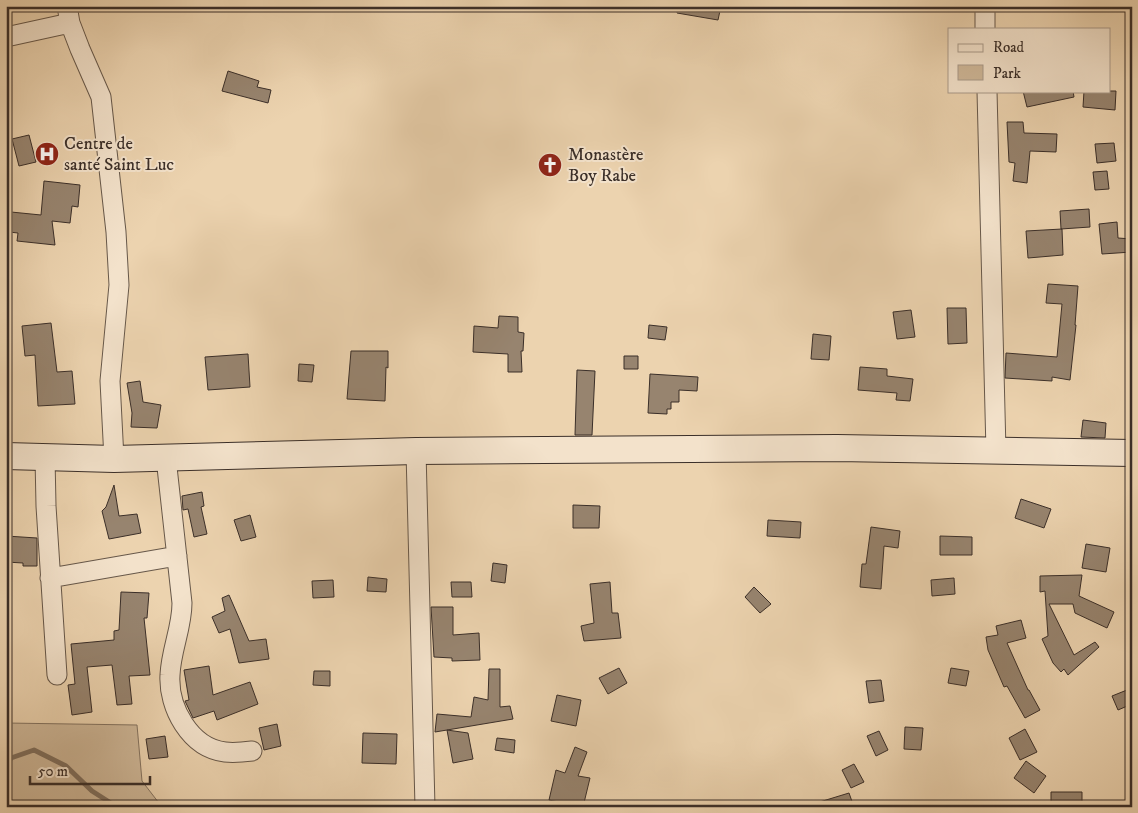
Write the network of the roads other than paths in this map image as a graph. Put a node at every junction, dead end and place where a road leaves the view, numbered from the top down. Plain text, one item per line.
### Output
1 (985, 6) edge
2 (68, 15) edge
3 (985, 28) edge
4 (6, 37) edge
5 (987, 92) edge
6 (416, 451) junction
7 (996, 452) junction
8 (1132, 453) edge
9 (6, 456) edge
10 (45, 457) junction
11 (166, 458) junction
12 (114, 459) junction
13 (177, 556) junction
14 (50, 578) junction
15 (58, 675) dead end
16 (252, 751) dead end
17 (425, 807) edge

1 - 3 street
2 - 4 street
2 - 12 street
5 - 7 street
6 - 7 main road
6 - 11 main road
6 - 17 street
7 - 8 main road
9 - 10 main road
10 - 12 main road
10 - 14 street
11 - 12 main road
11 - 13 street
13 - 14 street
13 - 16 street
14 - 15 street

